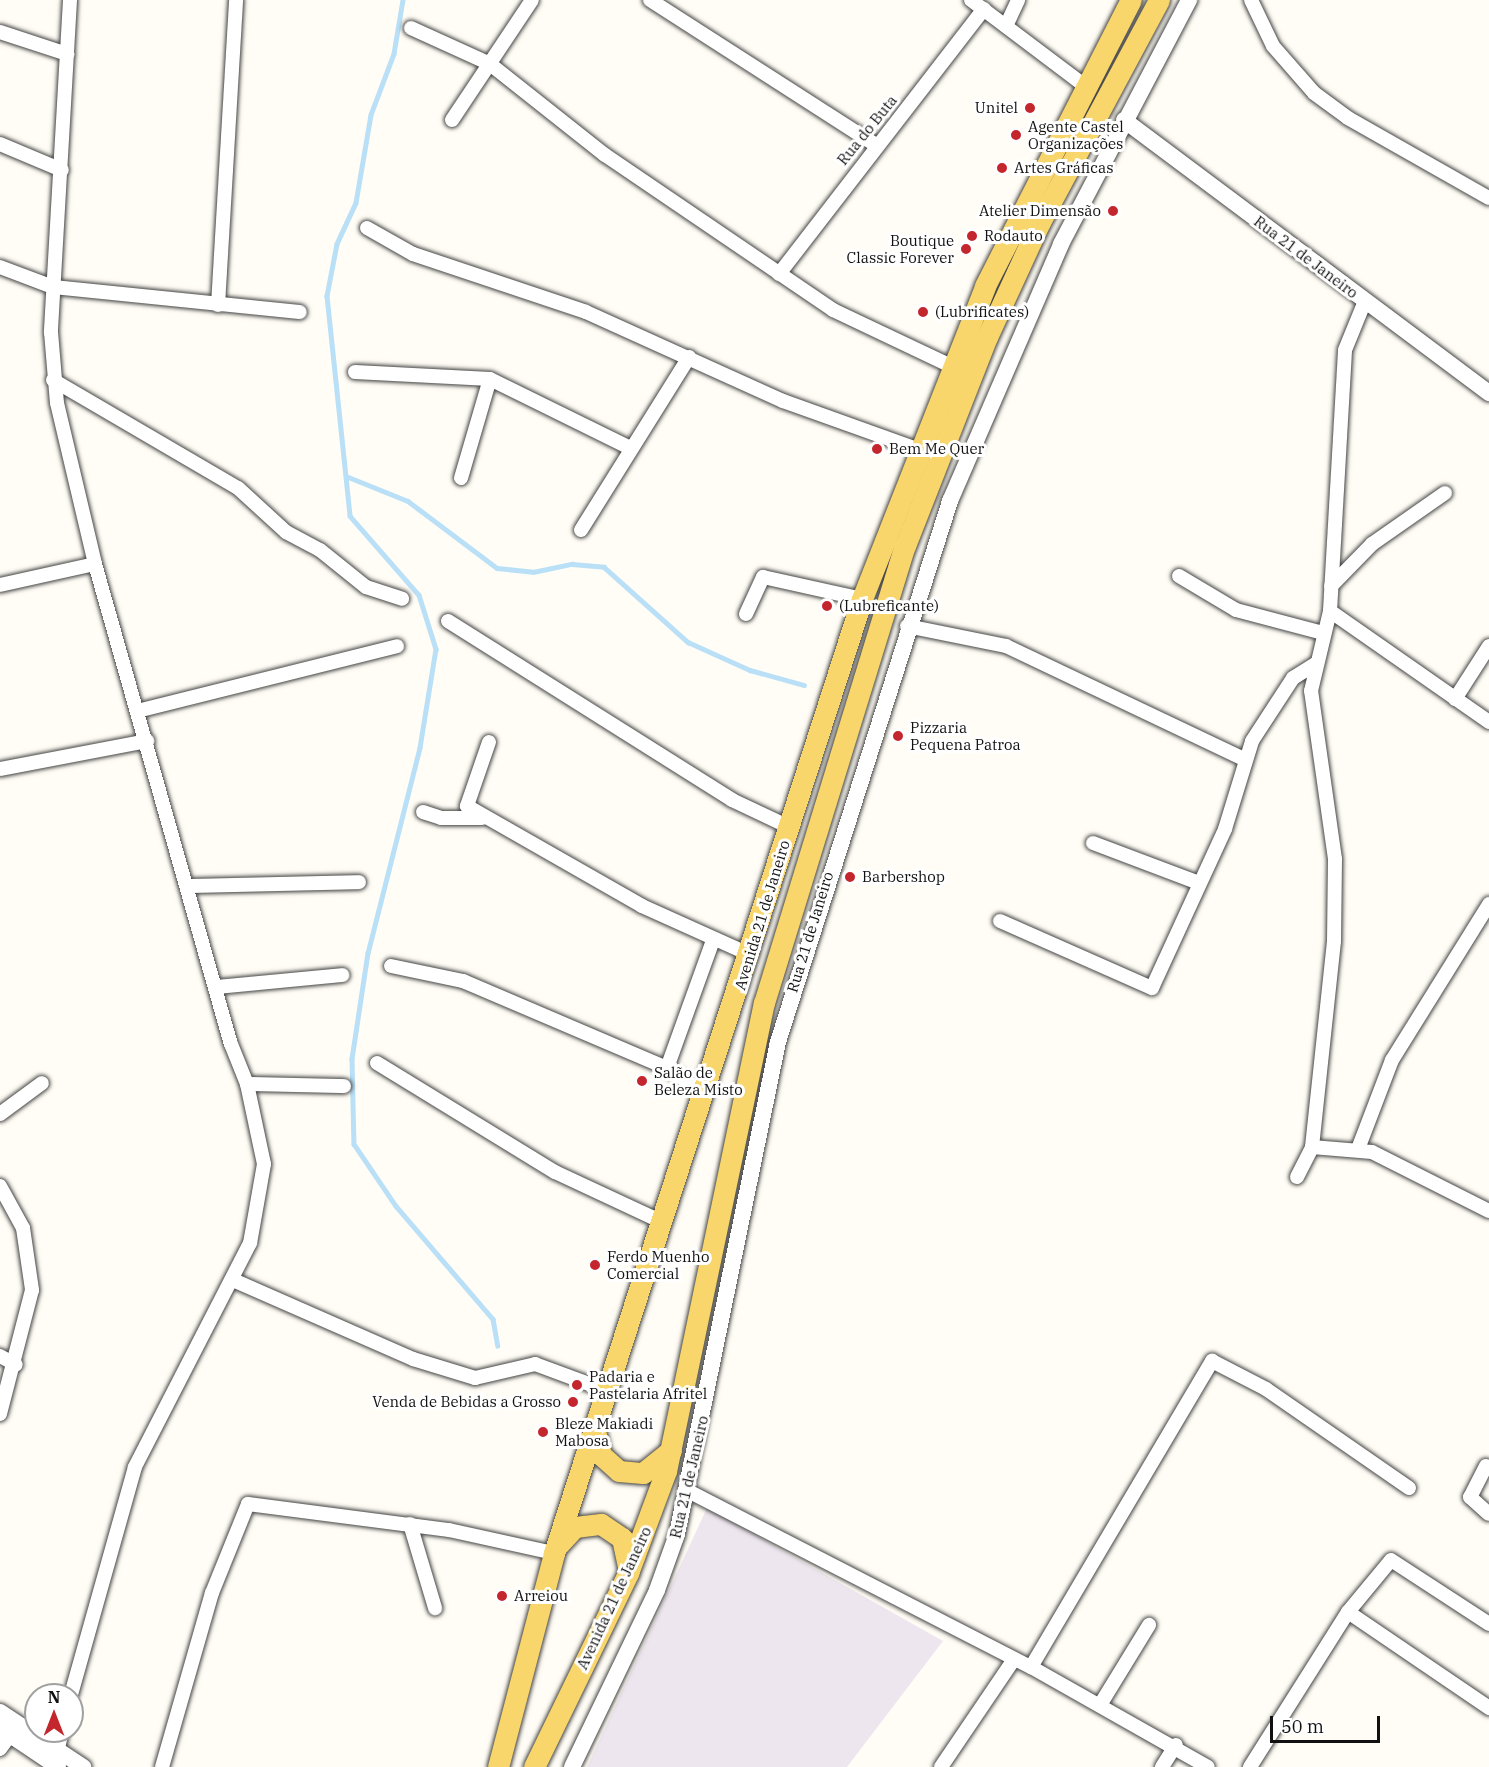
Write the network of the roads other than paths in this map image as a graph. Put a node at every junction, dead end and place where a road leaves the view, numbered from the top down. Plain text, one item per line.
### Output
1 (70, 0) edge
2 (236, 0) edge
3 (532, 0) edge
4 (650, 0) edge
5 (971, 0) edge
6 (1018, 0) edge
7 (1131, 0) edge
8 (1159, 0) edge
9 (1189, 0) edge
10 (1251, 0) edge
11 (984, 9) junction
12 (1006, 26) junction
13 (411, 28) dead end
14 (0, 32) edge
15 (67, 54) junction
16 (490, 64) junction
17 (1085, 86) junction
18 (452, 120) dead end
19 (1124, 120) junction
20 (0, 144) edge
21 (874, 144) junction
22 (62, 170) junction
23 (1489, 198) edge
24 (367, 228) dead end
25 (0, 267) edge
26 (779, 274) junction
27 (53, 287) junction
28 (1365, 301) junction
29 (218, 305) junction
30 (300, 312) dead end
31 (689, 357) junction
32 (951, 366) junction
33 (355, 372) dead end
34 (53, 380) junction
35 (490, 380) junction
36 (1489, 393) edge
37 (630, 448) junction
38 (917, 449) junction
39 (461, 478) dead end
40 (1445, 493) dead end
41 (581, 530) dead end
42 (95, 564) junction
43 (1179, 576) dead end
44 (0, 585) edge
45 (1331, 586) junction
46 (862, 598) junction
47 (402, 599) dead end
48 (1330, 611) junction
49 (746, 614) dead end
50 (448, 621) dead end
51 (908, 627) junction
52 (1323, 633) junction
53 (397, 646) dead end
54 (1489, 646) edge
55 (1315, 664) junction
56 (1455, 699) junction
57 (137, 711) junction
58 (1489, 722) edge
59 (147, 741) junction
60 (489, 742) dead end
61 (1244, 759) junction
62 (0, 769) edge
63 (423, 812) dead end
64 (482, 818) junction
65 (789, 827) junction
66 (1093, 843) dead end
67 (359, 882) dead end
68 (1199, 884) junction
69 (187, 886) junction
70 (1489, 904) edge
71 (1000, 921) dead end
72 (713, 940) junction
73 (751, 955) junction
74 (391, 966) dead end
75 (342, 975) dead end
76 (216, 987) junction
77 (377, 1063) dead end
78 (667, 1068) junction
79 (42, 1083) dead end
80 (247, 1084) junction
81 (344, 1086) dead end
82 (706, 1094) junction
83 (0, 1114) edge
84 (1312, 1147) junction
85 (1358, 1149) junction
86 (1297, 1177) dead end
87 (0, 1186) edge
88 (1489, 1211) edge
89 (662, 1222) junction
90 (233, 1280) junction
91 (0, 1356) edge
92 (16, 1365) junction
93 (608, 1391) junction
94 (0, 1414) edge
95 (595, 1431) junction
96 (671, 1449) junction
97 (1486, 1466) dead end
98 (1409, 1488) dead end
99 (688, 1491) junction
100 (1489, 1514) edge
101 (410, 1524) junction
102 (556, 1549) junction
103 (628, 1574) junction
104 (435, 1608) dead end
105 (1348, 1612) junction
106 (1489, 1624) edge
107 (1149, 1625) dead end
108 (1014, 1659) junction
109 (1031, 1667) junction
110 (74, 1683) edge
111 (1100, 1705) junction
112 (1489, 1707) edge
113 (0, 1712) edge
114 (5, 1731) edge
115 (59, 1743) edge
116 (1176, 1745) junction
117 (58, 1748) junction
118 (0, 1749) edge
119 (58, 1767) edge
120 (83, 1767) edge
121 (162, 1767) edge
122 (498, 1767) edge
123 (534, 1767) edge
124 (572, 1767) edge
125 (941, 1767) edge
126 (1162, 1767) edge
127 (1208, 1767) edge
128 (1250, 1767) edge

1 - 15 street
2 - 29 street
3 - 16 street
4 - 21 street
5 - 11 street
6 - 12 street
7 - 17 main road
8 - 96 main road, Avenida 21 de Janeiro
9 - 19 street, Rua 21 de Janeiro
10 - 23 street
11 - 12 street
11 - 21 street, Rua do Buta
12 - 17 street
13 - 16 street
14 - 15 street
15 - 22 street
16 - 18 street
16 - 26 street
17 - 32 main road, Avenida 21 de Janeiro
19 - 28 street, Rua 21 de Janeiro
19 - 51 street, Rua 21 de Janeiro
20 - 22 street
21 - 26 street, Rua do Buta
22 - 27 street
24 - 31 street
25 - 27 street
26 - 32 street
27 - 29 street
27 - 34 street
28 - 36 street, Rua 21 de Janeiro
28 - 45 street
29 - 30 street
31 - 37 street
31 - 38 street
32 - 38 main road, Avenida 21 de Janeiro
33 - 35 street
34 - 42 street
34 - 47 street
35 - 37 street
35 - 39 street
37 - 41 street
38 - 46 main road, Avenida 21 de Janeiro
40 - 45 street
42 - 44 street
42 - 57 street
43 - 52 street
45 - 48 street
46 - 49 street
46 - 65 main road, Avenida 21 de Janeiro
48 - 52 street
48 - 56 street
50 - 65 street
51 - 61 street
51 - 99 street, Rua 21 de Janeiro
52 - 55 street
53 - 57 street
54 - 56 street
55 - 61 street
55 - 84 street
56 - 58 street
57 - 59 street
59 - 62 street
59 - 69 street
60 - 64 street
61 - 68 street
63 - 64 street
64 - 72 street
65 - 73 main road, Avenida 21 de Janeiro
66 - 68 street
67 - 69 street
68 - 71 street
69 - 76 street
70 - 85 street
72 - 73 street
72 - 78 street
73 - 82 main road, Avenida 21 de Janeiro
74 - 78 street
75 - 76 street
76 - 80 street
77 - 89 street
78 - 82 street
79 - 83 street
80 - 81 street
80 - 90 street
82 - 89 main road, Avenida 21 de Janeiro
84 - 85 street
84 - 86 street
85 - 88 street
87 - 92 street
89 - 93 main road, Avenida 21 de Janeiro
90 - 93 street
90 - 110 street
91 - 92 street
92 - 94 street
93 - 95 main road, Avenida 21 de Janeiro
95 - 96 main road
95 - 102 main road, Avenida 21 de Janeiro
96 - 103 main road, Avenida 21 de Janeiro
97 - 100 street
98 - 109 street
99 - 108 street
99 - 124 street, Rua 21 de Janeiro
101 - 102 street
101 - 104 street
101 - 121 street
102 - 103 main road
102 - 122 main road, Avenida 21 de Janeiro
103 - 123 main road, Avenida 21 de Janeiro
105 - 106 street
105 - 112 street
105 - 128 street
107 - 111 street
108 - 109 street
108 - 125 street
109 - 111 street
111 - 116 street
113 - 117 street
114 - 118 street
114 - 119 street
115 - 117 street
116 - 126 street
116 - 127 street
117 - 120 street

